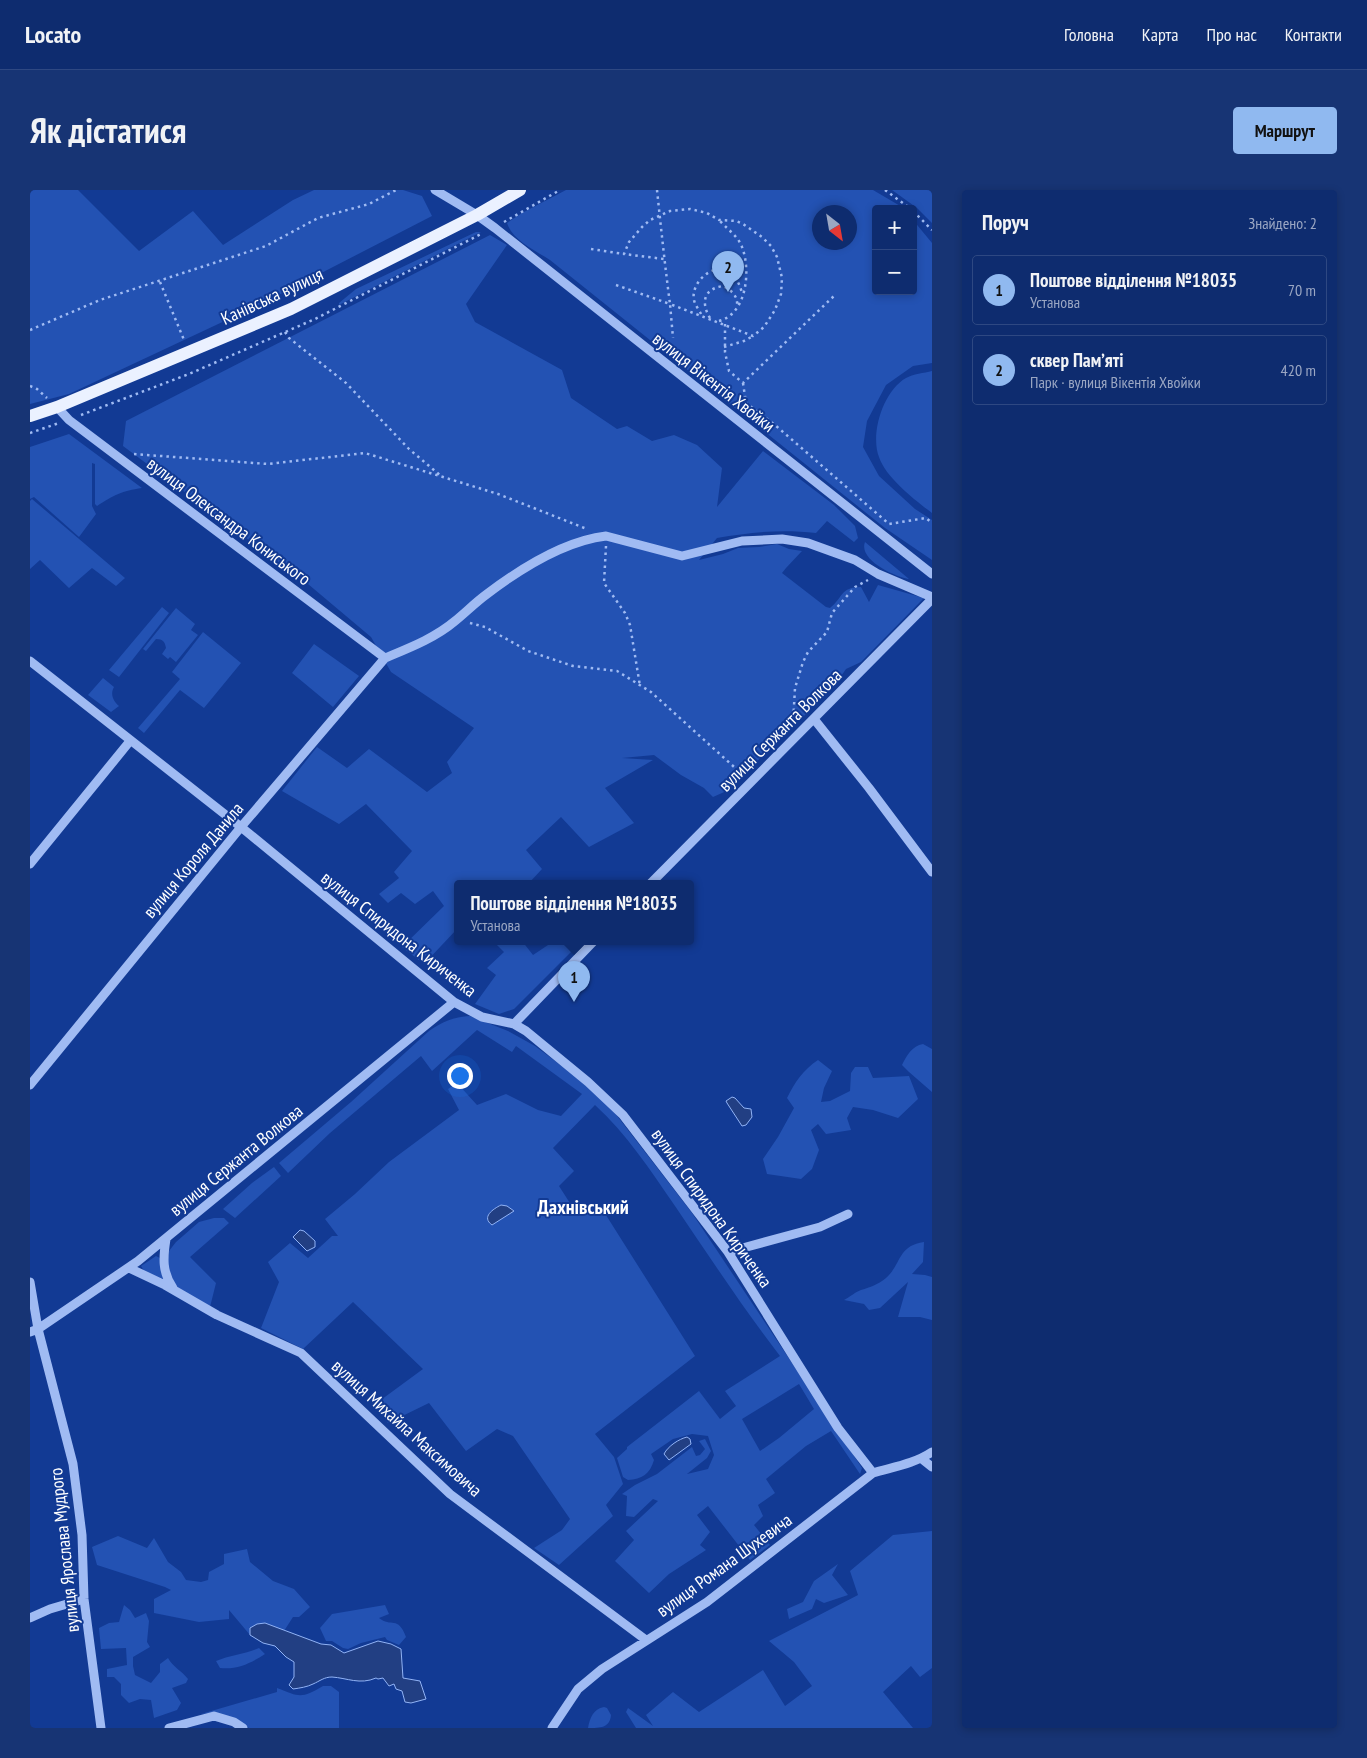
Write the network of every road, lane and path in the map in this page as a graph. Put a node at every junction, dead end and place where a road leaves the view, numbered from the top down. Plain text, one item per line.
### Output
1 (396, 190) edge
2 (435, 190) edge
3 (520, 190) edge
4 (560, 190) edge
5 (657, 190) edge
6 (885, 190) edge
7 (905, 205) edge
8 (515, 208) dead end
9 (518, 212) junction
10 (477, 215) junction
11 (659, 215) junction
12 (917, 215) edge
13 (719, 220) junction
14 (495, 228) junction
15 (932, 230) edge
16 (591, 249) dead end
17 (624, 254) junction
18 (664, 259) junction
19 (160, 282) junction
20 (616, 285) dead end
21 (743, 295) junction
22 (835, 295) dead end
23 (670, 304) junction
24 (736, 309) junction
25 (702, 315) junction
26 (710, 318) junction
27 (718, 322) junction
28 (725, 324) junction
29 (30, 330) edge
30 (285, 332) junction
31 (753, 336) junction
32 (673, 338) dead end
33 (724, 347) junction
34 (188, 353) junction
35 (743, 383) junction
36 (30, 386) edge
37 (57, 407) junction
38 (30, 416) edge
39 (69, 420) junction
40 (30, 433) edge
41 (112, 453) junction
42 (442, 477) junction
43 (932, 523) edge
44 (606, 536) junction
45 (878, 574) junction
46 (932, 574) edge
47 (932, 598) edge
48 (458, 619) junction
49 (384, 658) junction
50 (30, 661) edge
51 (640, 686) junction
52 (814, 719) junction
53 (130, 740) junction
54 (793, 741) junction
55 (751, 783) junction
56 (241, 827) junction
57 (30, 864) edge
58 (932, 872) edge
59 (654, 880) edge
60 (590, 945) edge
61 (454, 1002) junction
62 (514, 1024) junction
63 (30, 1085) edge
64 (848, 1214) dead end
65 (166, 1239) junction
66 (728, 1252) junction
67 (129, 1268) junction
68 (30, 1282) edge
69 (176, 1293) junction
70 (34, 1330) edge
71 (932, 1452) edge
72 (922, 1459) junction
73 (932, 1466) edge
74 (873, 1473) junction
75 (84, 1599) junction
76 (30, 1618) edge
77 (646, 1640) junction
78 (102, 1728) edge
79 (169, 1728) edge
80 (243, 1728) edge
81 (552, 1728) edge

1 - 19 path
2 - 10 street, вулиця Вікентія Хвойки
3 - 10 main road, Канівська вулиця
4 - 9 path
5 - 11 path
6 - 7 path
8 - 9 path
9 - 14 path
10 - 14 street, вулиця Вікентія Хвойки
10 - 34 main road, Канівська вулиця
11 - 13 path
11 - 17 path
11 - 18 path
12 - 15 path
13 - 21 path
13 - 31 path
14 - 30 path
14 - 46 street, вулиця Вікентія Хвойки
16 - 17 path
17 - 18 path
18 - 23 path
19 - 29 path
19 - 34 path
20 - 23 path
21 - 24 path
21 - 25 path
22 - 35 path
23 - 25 path
23 - 32 path
24 - 26 path
24 - 27 path
25 - 26 path
26 - 27 path
27 - 28 path
28 - 31 path
28 - 33 path
30 - 39 path
30 - 42 path
31 - 33 path
33 - 35 path
34 - 37 main road, Канівська вулиця
35 - 43 path
36 - 37 path
37 - 38 main road, Канівська вулиця
37 - 39 street, вулиця Олександра Кониського
39 - 40 path
39 - 41 street, вулиця Олександра Кониського
41 - 42 path
41 - 49 street, вулиця Олександра Кониського
42 - 44 path
44 - 45 street
44 - 48 street
44 - 51 path
45 - 47 street
45 - 54 path
47 - 52 street, вулиця Сержанта Волкова
48 - 49 street
48 - 51 path
49 - 56 street, вулиця Короля Данила
50 - 53 street, вулиця Спиридона Кириченка
51 - 55 path
52 - 54 street, вулиця Сержанта Волкова
52 - 58 street
53 - 56 street, вулиця Спиридона Кириченка
53 - 57 street
54 - 55 street, вулиця Сержанта Волкова
55 - 59 street, вулиця Сержанта Волкова
56 - 61 street, вулиця Спиридона Кириченка
56 - 63 street, вулиця Короля Данила
60 - 62 street
61 - 62 street, вулиця Спиридона Кириченка
61 - 65 street, вулиця Сержанта Волкова
62 - 66 street, вулиця Спиридона Кириченка
64 - 66 street
65 - 67 street, вулиця Сержанта Волкова
65 - 69 street
66 - 74 street, вулиця Спиридона Кириченка
67 - 69 street, вулиця Михайла Максимовича
67 - 70 street, вулиця Сержанта Волкова
68 - 70 street, вулиця Ярослава Мудрого
69 - 77 street, вулиця Михайла Максимовича
70 - 75 street, вулиця Ярослава Мудрого
71 - 72 street, вулиця Романа Шухевича
72 - 73 street
72 - 74 street, вулиця Романа Шухевича
74 - 77 street, вулиця Романа Шухевича
75 - 76 street
75 - 78 street, вулиця Ярослава Мудрого
77 - 81 street, вулиця Романа Шухевича
79 - 80 street

